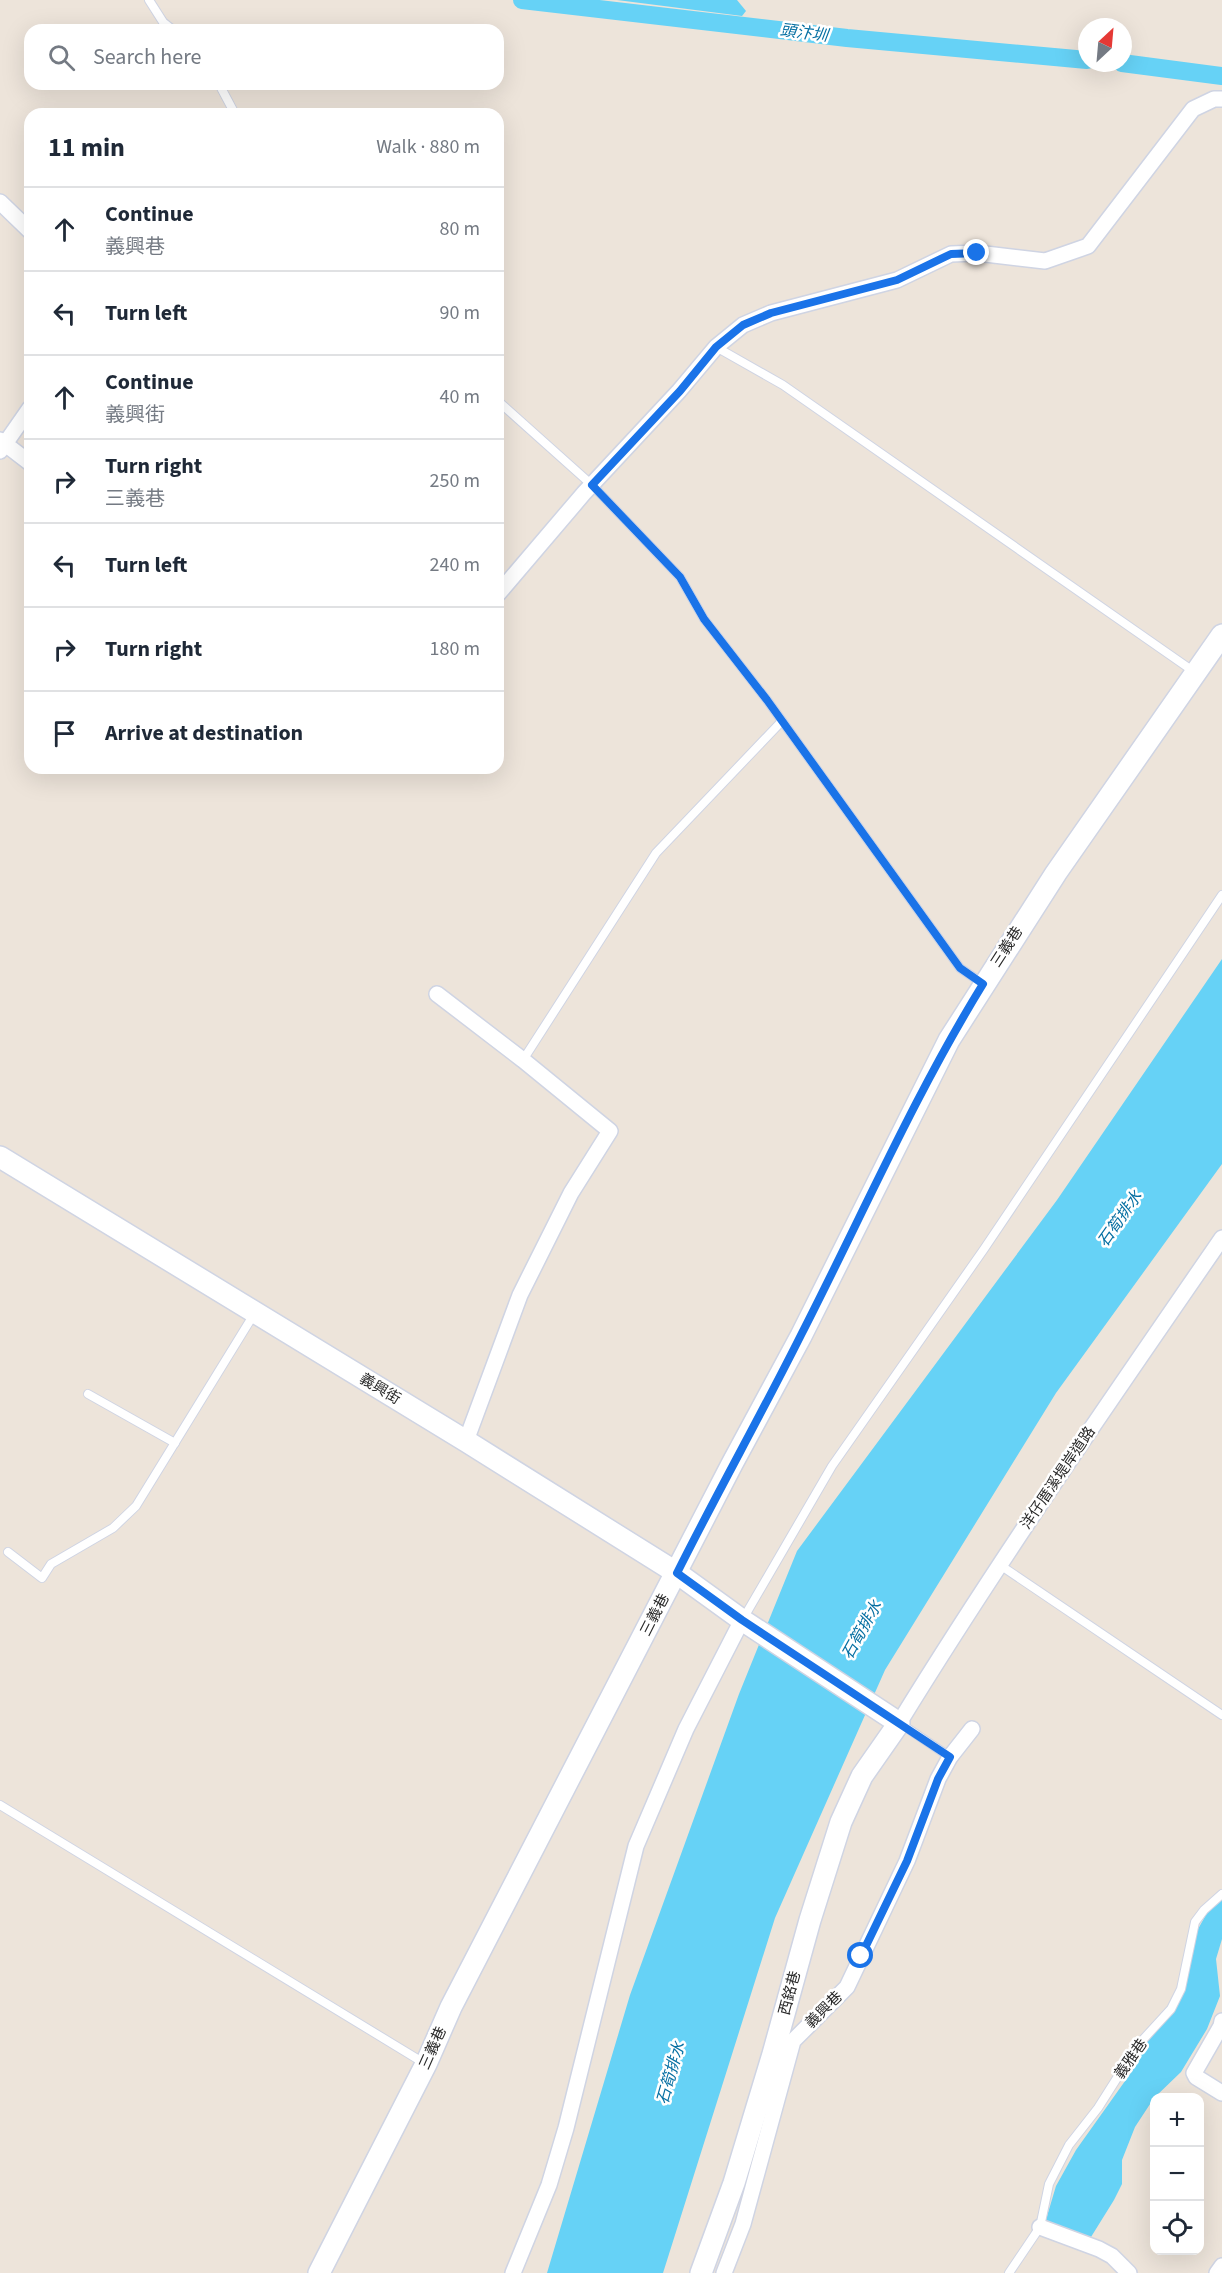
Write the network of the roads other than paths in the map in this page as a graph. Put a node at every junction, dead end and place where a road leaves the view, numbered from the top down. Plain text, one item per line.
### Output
1 (149, 0) edge
2 (166, 24) edge
3 (222, 90) edge
4 (1222, 99) edge
5 (232, 108) edge
6 (0, 202) edge
7 (24, 225) edge
8 (716, 347) junction
9 (504, 406) edge
10 (24, 415) edge
11 (1, 444) edge
12 (24, 459) edge
13 (592, 485) junction
14 (504, 587) edge
15 (1222, 635) edge
16 (1196, 673) junction
17 (782, 721) junction
18 (1222, 895) edge
19 (983, 984) junction
20 (437, 994) dead end
21 (523, 1060) junction
22 (0, 1157) edge
23 (1222, 1238) edge
24 (255, 1313) junction
25 (88, 1394) dead end
26 (466, 1441) junction
27 (175, 1443) junction
28 (8, 1552) dead end
29 (1000, 1564) junction
30 (677, 1573) junction
31 (749, 1624) junction
32 (1222, 1715) edge
33 (899, 1723) junction
34 (972, 1729) dead end
35 (950, 1757) junction
36 (0, 1805) edge
37 (1222, 1894) edge
38 (1222, 2021) edge
39 (426, 2064) junction
40 (1222, 2093) edge
41 (1040, 2227) junction
42 (1222, 2266) edge
43 (1122, 2271) edge
44 (319, 2273) edge
45 (513, 2273) edge
46 (701, 2273) edge
47 (724, 2273) edge
48 (1010, 2273) edge
49 (1217, 2273) edge

1 - 2 lane
3 - 5 lane
4 - 8 street
6 - 7 street
8 - 13 street
8 - 16 lane
9 - 13 lane
10 - 11 street
11 - 12 street
13 - 14 street
13 - 17 lane
15 - 16 street, 三義巷
16 - 19 street, 三義巷
17 - 19 lane
17 - 21 lane
18 - 31 lane
19 - 30 street, 三義巷
20 - 21 street
21 - 26 street
22 - 24 street, 義興街
23 - 29 street, 洋仔厝溪堤岸道路
24 - 26 street, 義興街
24 - 27 lane
25 - 27 lane
26 - 30 street, 義興街
27 - 28 lane
29 - 32 lane
29 - 33 street, 洋仔厝溪堤岸道路
30 - 31 street, 義興街
30 - 39 street, 三義巷
31 - 33 street, 義興街
31 - 45 street
33 - 35 lane
33 - 46 street, 西銘巷
34 - 35 street, 義興巷
35 - 47 street, 義興巷
36 - 39 lane
37 - 41 lane, 義雅巷
38 - 40 street
39 - 44 street, 三義巷
41 - 43 street
41 - 48 lane, 義雅巷
42 - 49 street

